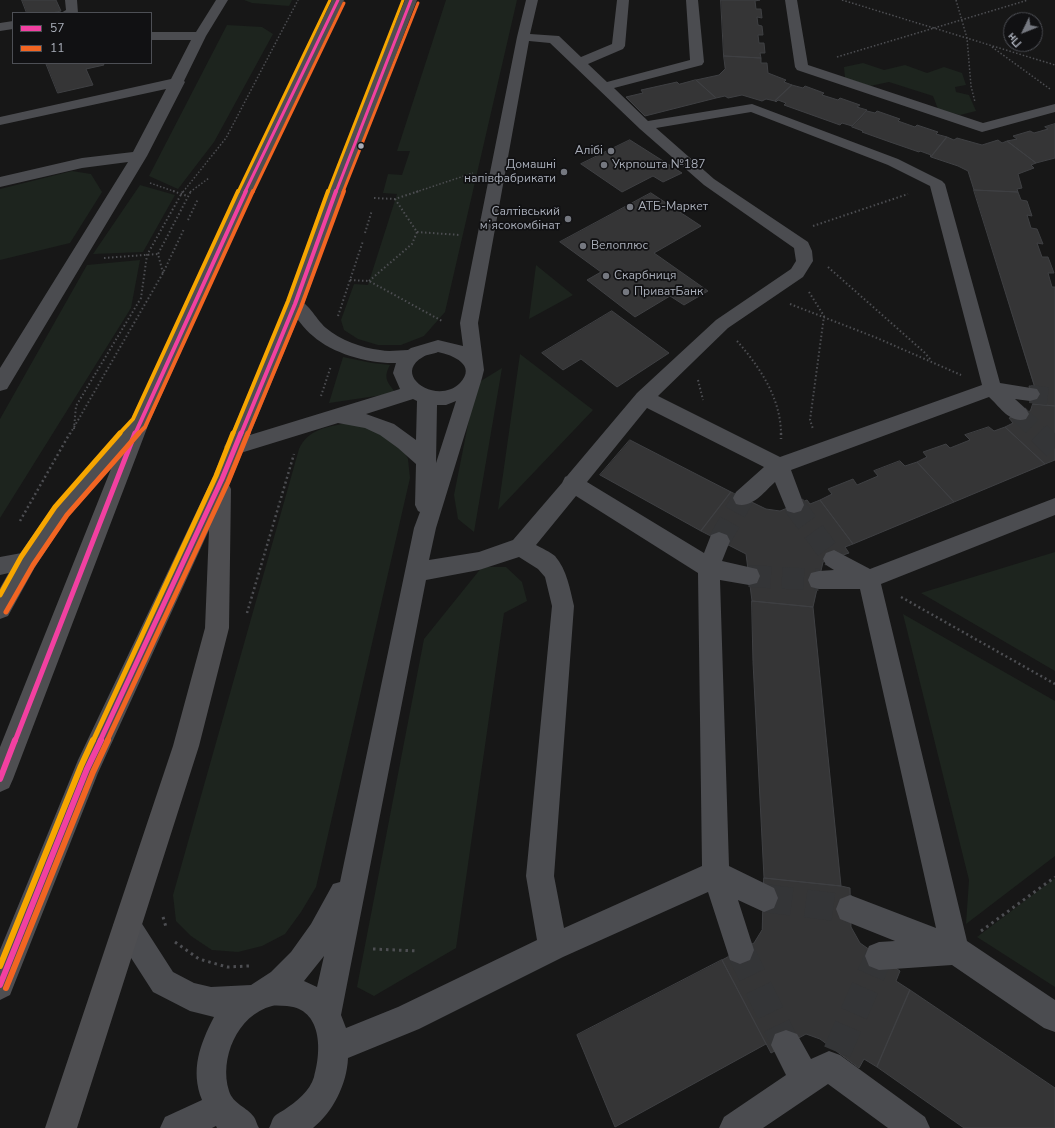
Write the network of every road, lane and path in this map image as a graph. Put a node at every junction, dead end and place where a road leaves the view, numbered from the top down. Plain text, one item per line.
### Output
1 (71, 0) edge
2 (222, 0) edge
3 (298, 0) edge
4 (338, 0) edge
5 (411, 0) edge
6 (532, 0) edge
7 (623, 0) edge
8 (692, 0) edge
9 (792, 0) edge
10 (842, 0) edge
11 (956, 0) edge
12 (1028, 0) edge
13 (72, 12) edge
14 (961, 21) junction
15 (12, 25) edge
16 (0, 27) edge
17 (935, 28) junction
18 (152, 36) edge
19 (200, 36) junction
20 (523, 37) junction
21 (967, 38) junction
22 (990, 45) junction
23 (579, 63) junction
24 (1055, 65) edge
25 (802, 67) junction
26 (178, 82) junction
27 (603, 87) junction
28 (1055, 93) edge
29 (1055, 108) edge
30 (0, 121) edge
31 (645, 126) junction
32 (982, 128) junction
33 (139, 156) junction
34 (500, 165) junction
35 (127, 174) junction
36 (210, 178) dead end
37 (0, 182) edge
38 (938, 184) junction
39 (181, 194) junction
40 (187, 196) junction
41 (374, 198) dead end
42 (198, 199) dead end
43 (394, 199) junction
44 (372, 210) dead end
45 (188, 220) dead end
46 (184, 229) dead end
47 (417, 232) junction
48 (365, 233) dead end
49 (786, 235) junction
50 (467, 236) dead end
51 (363, 240) dead end
52 (802, 246) junction
53 (158, 254) junction
54 (147, 255) junction
55 (75, 260) junction
56 (797, 272) junction
57 (163, 273) junction
58 (369, 281) junction
59 (764, 295) junction
60 (295, 304) junction
61 (824, 316) junction
62 (442, 321) dead end
63 (469, 323) junction
64 (722, 324) junction
65 (438, 346) junction
66 (692, 352) junction
67 (412, 356) junction
68 (931, 360) junction
69 (473, 373) junction
70 (0, 384) edge
71 (992, 389) junction
72 (1030, 394) tunnel mouth
73 (420, 395) junction
74 (644, 398) junction
75 (1019, 414) tunnel mouth
76 (336, 416) junction
77 (139, 423) junction
78 (74, 429) junction
79 (711, 433) junction
80 (234, 447) junction
81 (818, 452) junction
82 (426, 461) junction
83 (779, 466) junction
84 (222, 480) junction
85 (572, 483) junction
86 (743, 498) tunnel mouth
87 (794, 505) tunnel mouth
88 (1055, 506) edge
89 (19, 523) dead end
90 (425, 528) junction
91 (719, 541) tunnel mouth
92 (521, 547) junction
93 (834, 559) tunnel mouth
94 (27, 561) junction
95 (0, 566) edge
96 (709, 568) junction
97 (416, 572) junction
98 (749, 576) tunnel mouth
99 (869, 579) junction
100 (819, 580) tunnel mouth
101 (0, 609) edge
102 (1055, 684) edge
103 (0, 780) edge
104 (357, 864) junction
105 (716, 874) junction
106 (1055, 877) edge
107 (764, 898) tunnel mouth
108 (850, 908) tunnel mouth
109 (127, 926) junction
110 (552, 947) junction
111 (373, 949) dead end
112 (740, 950) tunnel mouth
113 (955, 950) junction
114 (418, 951) dead end
115 (879, 956) dead end
116 (199, 958) dead end
117 (255, 965) dead end
118 (0, 985) edge
119 (260, 996) junction
120 (326, 1016) junction
121 (1055, 1017) edge
122 (786, 1045) tunnel mouth
123 (335, 1048) junction
124 (824, 1066) junction
125 (313, 1115) edge
126 (232, 1122) edge
127 (61, 1128) edge
128 (176, 1128) edge
129 (285, 1128) edge
130 (736, 1128) edge
131 (914, 1128) edge

1 - 13 street
2 - 19 street
3 - 39 path
4 - 77 highway
5 - 60 highway
6 - 20 street
7 - 23 street
8 - 27 street
9 - 25 street
10 - 17 path
11 - 14 path
12 - 14 path
14 - 17 path
14 - 21 path
15 - 16 street
17 - 21 path
17 - 25 path
18 - 19 street
19 - 26 street
20 - 23 street
20 - 34 street
21 - 22 path
21 - 32 path
22 - 24 path
22 - 28 path
23 - 27 street
25 - 32 street
26 - 30 street
26 - 33 street
27 - 31 street
29 - 32 street
31 - 38 street
31 - 49 street
33 - 35 street
33 - 37 street
34 - 43 path
34 - 63 street
35 - 39 path
35 - 55 street
36 - 40 path
38 - 49 path
38 - 71 street
39 - 40 path
39 - 54 path
40 - 53 path
41 - 43 path
42 - 45 path
43 - 47 path
44 - 48 path
46 - 57 path
47 - 50 path
47 - 58 path
49 - 52 street
51 - 58 path
52 - 56 street
52 - 68 path
53 - 54 path
53 - 57 path
54 - 55 path
54 - 78 path
55 - 70 street
56 - 59 street
56 - 61 path
57 - 78 path
58 - 62 path
59 - 61 path
59 - 64 street
60 - 67 street
60 - 80 highway
61 - 68 path
61 - 81 path
63 - 65 street
63 - 69 street
64 - 66 street
64 - 83 path
65 - 67 street
65 - 69 street
66 - 74 street
66 - 79 path
67 - 73 street
68 - 71 path
69 - 73 street
69 - 90 street
71 - 72 street
71 - 75 street
71 - 81 street
73 - 76 street
73 - 82 street
74 - 79 street
74 - 85 street
76 - 80 street
76 - 82 street
77 - 94 highway
77 - 103 highway
78 - 89 path
79 - 83 street
80 - 84 highway
81 - 83 street
82 - 90 street
83 - 86 street
83 - 87 street
84 - 109 highway
84 - 118 highway
85 - 92 street
85 - 96 street
88 - 99 street
90 - 97 street
91 - 96 street
92 - 97 street
92 - 110 street
93 - 99 street
94 - 95 street
94 - 101 highway
96 - 98 street
96 - 105 street
97 - 104 street
99 - 100 street
99 - 102 path
99 - 113 street
104 - 119 street
104 - 120 street
105 - 107 street
105 - 110 street
105 - 112 street
106 - 113 path
108 - 113 street
109 - 119 street
109 - 127 highway
110 - 123 street
111 - 114 path
113 - 115 street
113 - 121 street
116 - 117 path
119 - 120 street
119 - 126 street
120 - 123 street
122 - 124 street
123 - 125 street
124 - 130 street
124 - 131 street
125 - 129 street
126 - 128 street

